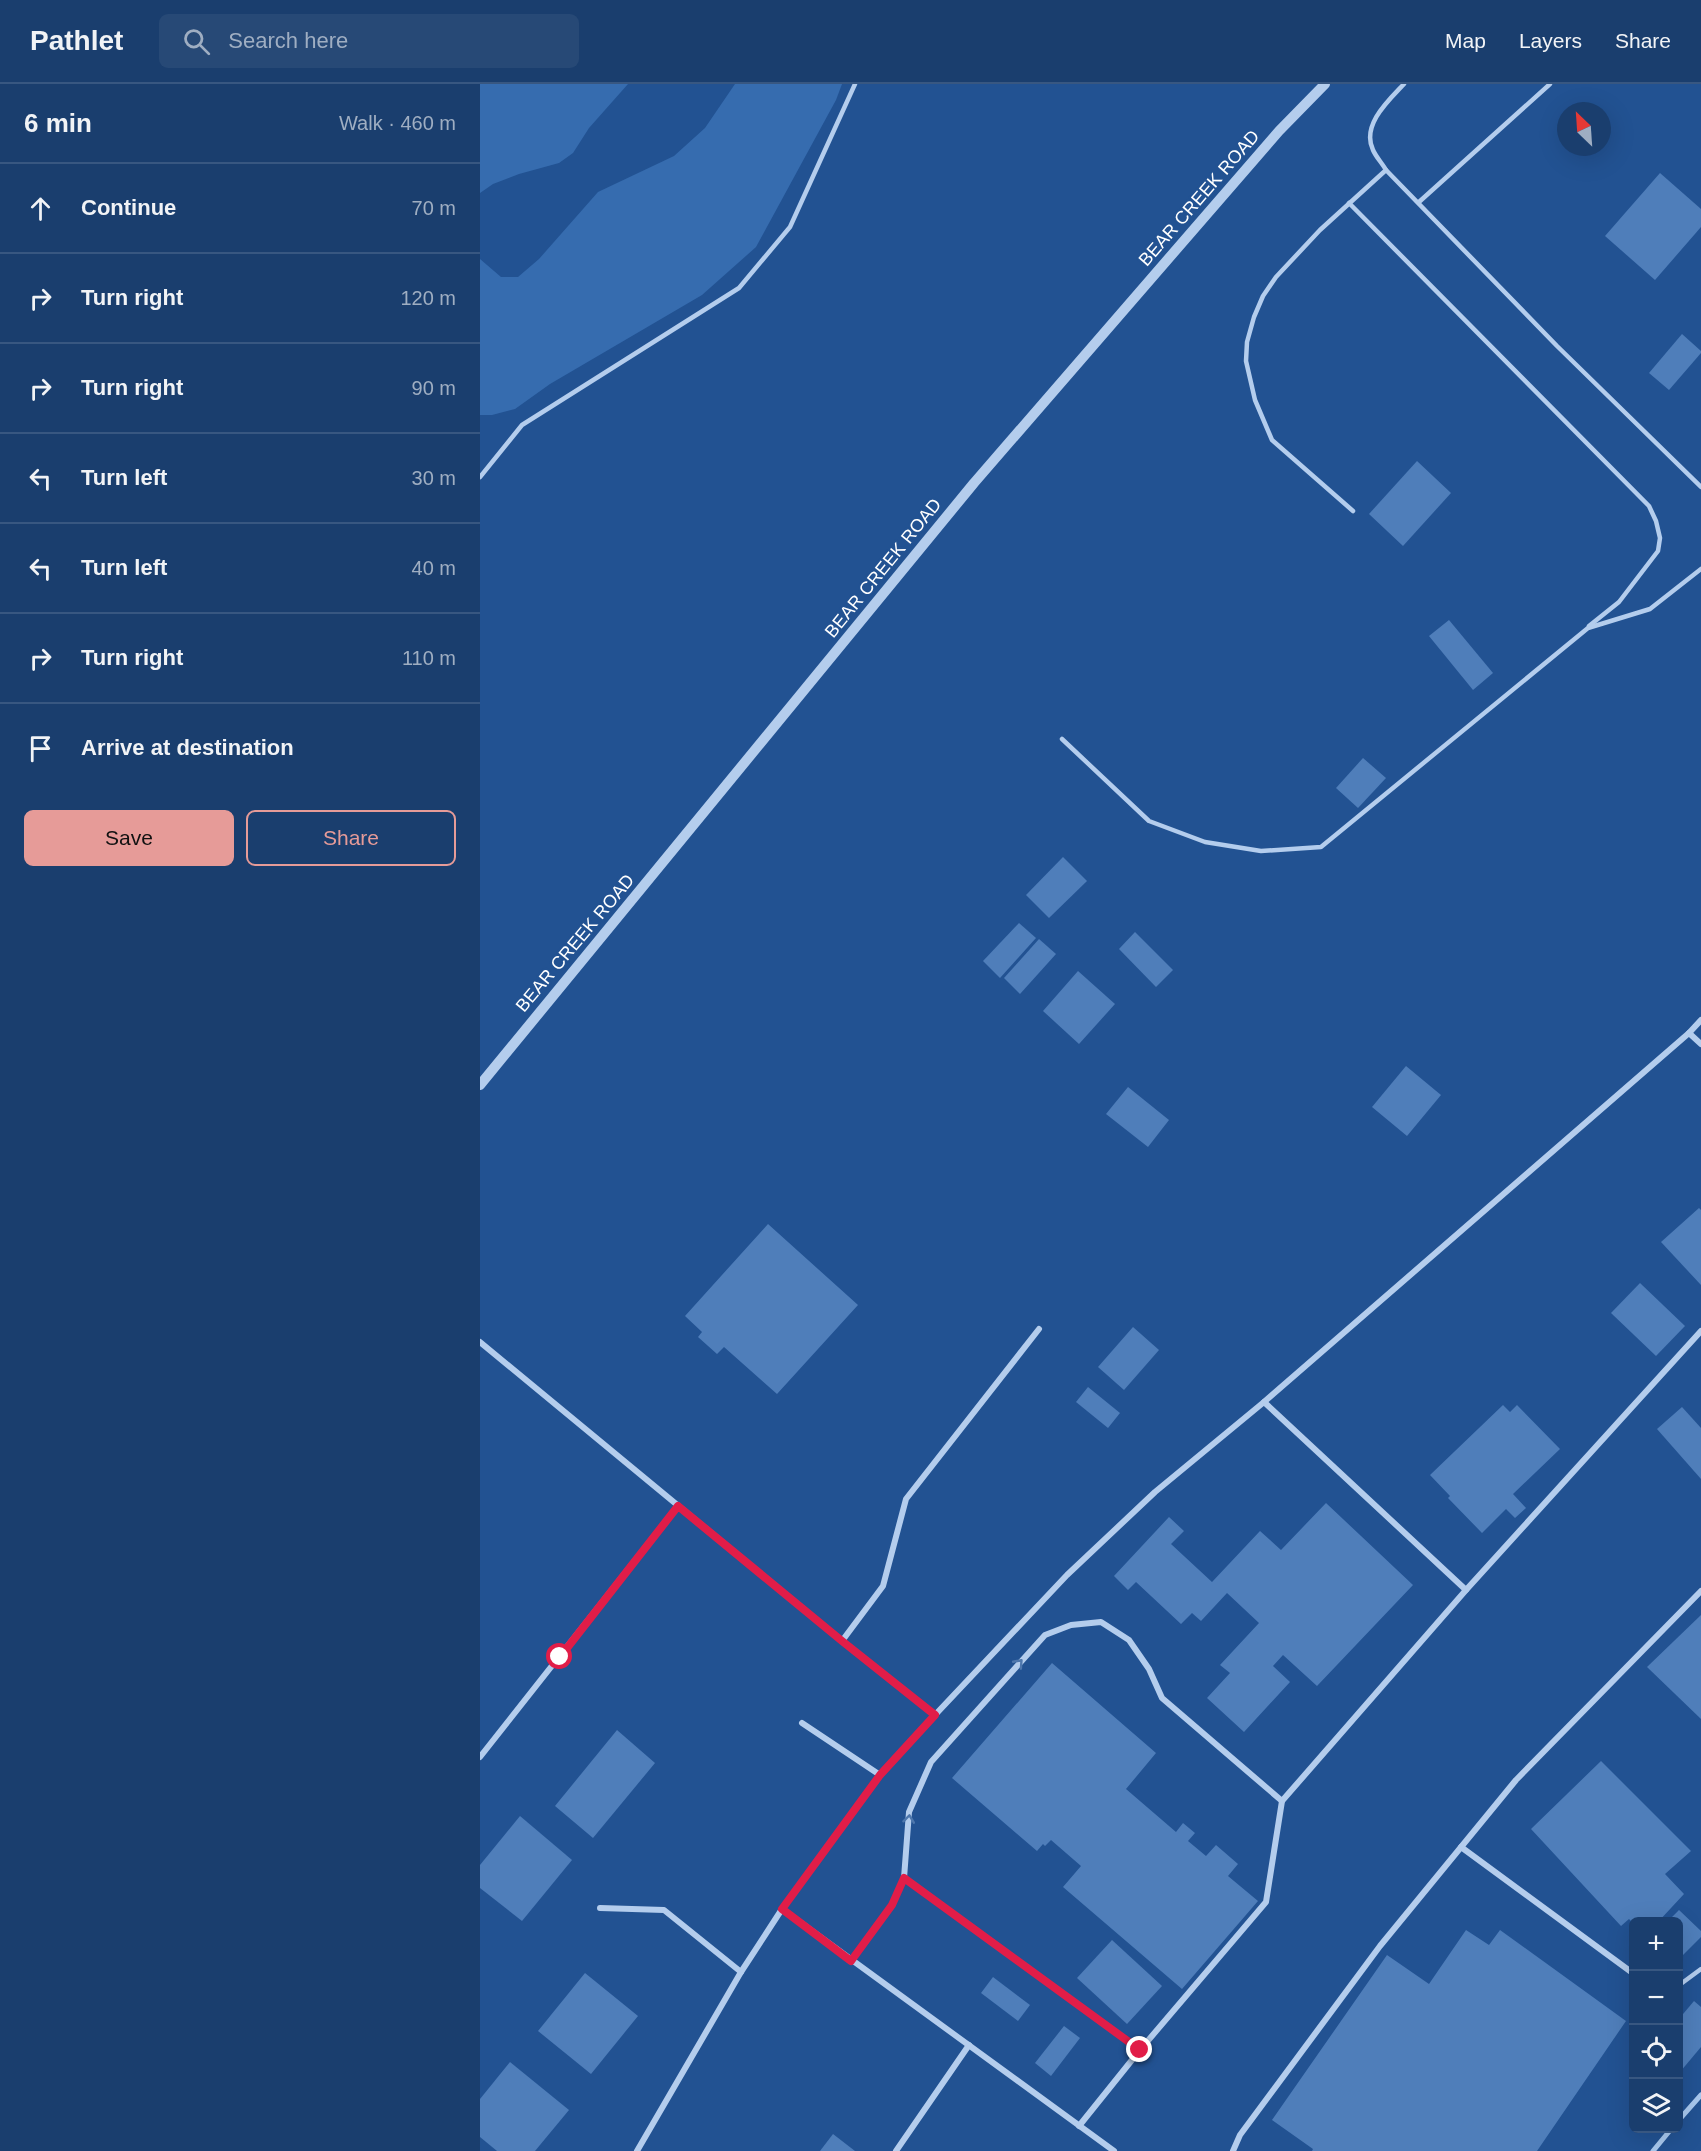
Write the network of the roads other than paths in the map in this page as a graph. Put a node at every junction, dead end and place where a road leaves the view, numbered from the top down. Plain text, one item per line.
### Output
1 (855, 84) edge
2 (1325, 84) edge
3 (1404, 84) edge
4 (1550, 84) edge
5 (1386, 170) junction
6 (1419, 202) junction
7 (1349, 203) junction
8 (480, 477) edge
9 (1701, 487) edge
10 (1353, 511) dead end
11 (1701, 569) edge
12 (1588, 628) junction
13 (1062, 739) dead end
14 (1701, 1020) edge
15 (1689, 1033) junction
16 (1701, 1044) edge
17 (480, 1084) edge
18 (1039, 1329) dead end
19 (1701, 1331) edge
20 (480, 1342) edge
21 (1264, 1402) junction
22 (678, 1506) junction
23 (1466, 1590) junction
24 (1701, 1591) edge
25 (842, 1641) junction
26 (935, 1715) junction
27 (802, 1723) dead end
28 (480, 1757) edge
29 (880, 1775) junction
30 (1282, 1801) junction
31 (1461, 1847) junction
32 (904, 1878) junction
33 (600, 1908) dead end
34 (782, 1909) junction
35 (851, 1961) junction
36 (1701, 1969) edge
37 (1630, 1971) edge
38 (741, 1972) junction
39 (1683, 1982) edge
40 (969, 2045) junction
41 (1140, 2050) junction
42 (1079, 2126) junction
43 (637, 2151) edge
44 (896, 2151) edge
45 (1114, 2151) edge
46 (1233, 2151) edge

1 - 8 lane
2 - 17 street, BEAR CREEK ROAD
3 - 5 lane
4 - 6 lane
5 - 6 lane
5 - 7 lane
6 - 9 lane
7 - 10 lane
7 - 12 lane
11 - 12 lane
12 - 13 lane
14 - 15 street
15 - 16 street
15 - 21 street
18 - 25 street
19 - 23 street
20 - 22 street
21 - 23 street
21 - 26 street
22 - 25 street
22 - 28 street
23 - 30 street
24 - 31 street
25 - 26 street
26 - 29 street
27 - 29 street
29 - 34 street
32 -> 30 street
30 - 41 street
31 - 37 street
31 - 46 street
32 - 35 street
32 - 41 street
33 - 38 street
34 - 35 street
34 - 38 street
35 - 40 street
36 - 39 lane
38 - 43 street
40 - 42 street
40 - 44 street
41 - 42 street
42 - 45 street

